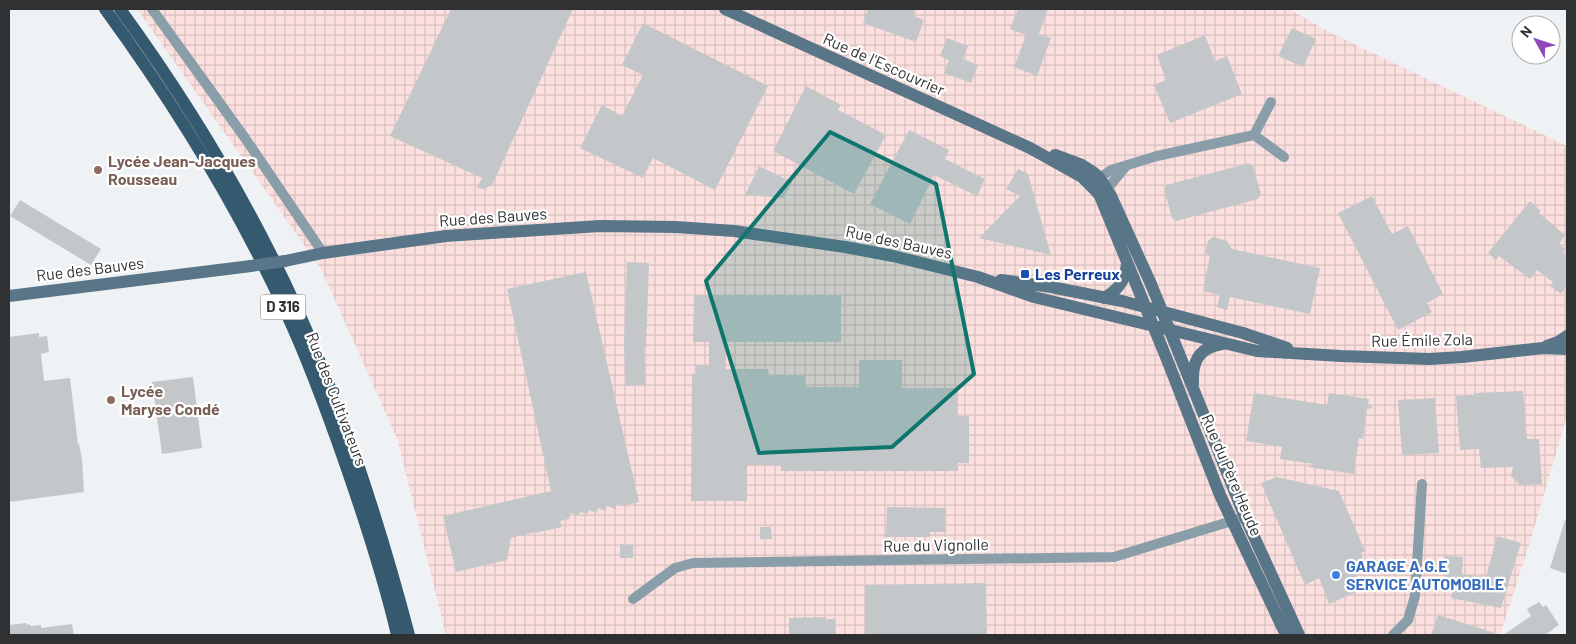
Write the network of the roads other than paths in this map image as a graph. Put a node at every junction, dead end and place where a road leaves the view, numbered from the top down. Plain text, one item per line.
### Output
1 (105, 9) edge
2 (120, 9) edge
3 (152, 9) edge
4 (725, 9) edge
5 (1270, 102) dead end
6 (1254, 135) junction
7 (1284, 157) dead end
8 (1098, 186) junction
9 (323, 253) junction
10 (1127, 264) junction
11 (978, 277) junction
12 (9, 296) edge
13 (1104, 298) junction
14 (1153, 310) junction
15 (1152, 326) junction
16 (1172, 330) junction
17 (1567, 336) edge
18 (1225, 343) junction
19 (1543, 348) junction
20 (1567, 349) edge
21 (1302, 352) junction
22 (1194, 393) junction
23 (1422, 484) dead end
24 (1239, 519) junction
25 (633, 599) dead end
26 (397, 635) edge
27 (409, 635) edge
28 (1286, 635) edge
29 (1299, 635) edge
30 (1394, 635) edge

1 - 26 main road, Rue des Cultivateurs / D 316
2 - 27 main road, Rue des Cultivateurs / D 316
3 - 9 street
4 - 8 street, Rue de l'Escouvrier
5 - 6 street
6 - 7 street
6 - 8 street
8 - 10 street
8 - 14 street, Rue de l'Escouvrier
9 - 11 street, Rue des Bauves
9 - 12 street, Rue des Bauves, bridge
10 - 13 street
10 - 14 street
11 - 13 street, Rue des Bauves
11 - 15 street, Rue des Bauves
13 - 14 street, Rue des Bauves
14 - 15 street, Rue du Père Heude
14 - 16 street, Rue du Père Heude
14 - 21 street, Rue Émile Zola
15 - 16 street, Rue des Bauves
15 - 24 street, Rue du Père Heude
16 - 18 street, Rue Émile Zola
16 - 22 street, Rue du Père Heude
17 - 19 street, Rue Émile Zola
18 - 21 street, Rue Émile Zola
18 - 22 street
19 - 20 street, Rue Émile Zola
19 - 21 street, Rue Émile Zola
22 - 24 street, Rue du Père Heude
23 - 30 street
24 - 25 street, Rue du Vignolle
24 - 28 street, Rue du Père Heude
24 - 29 street, Rue du Père Heude

